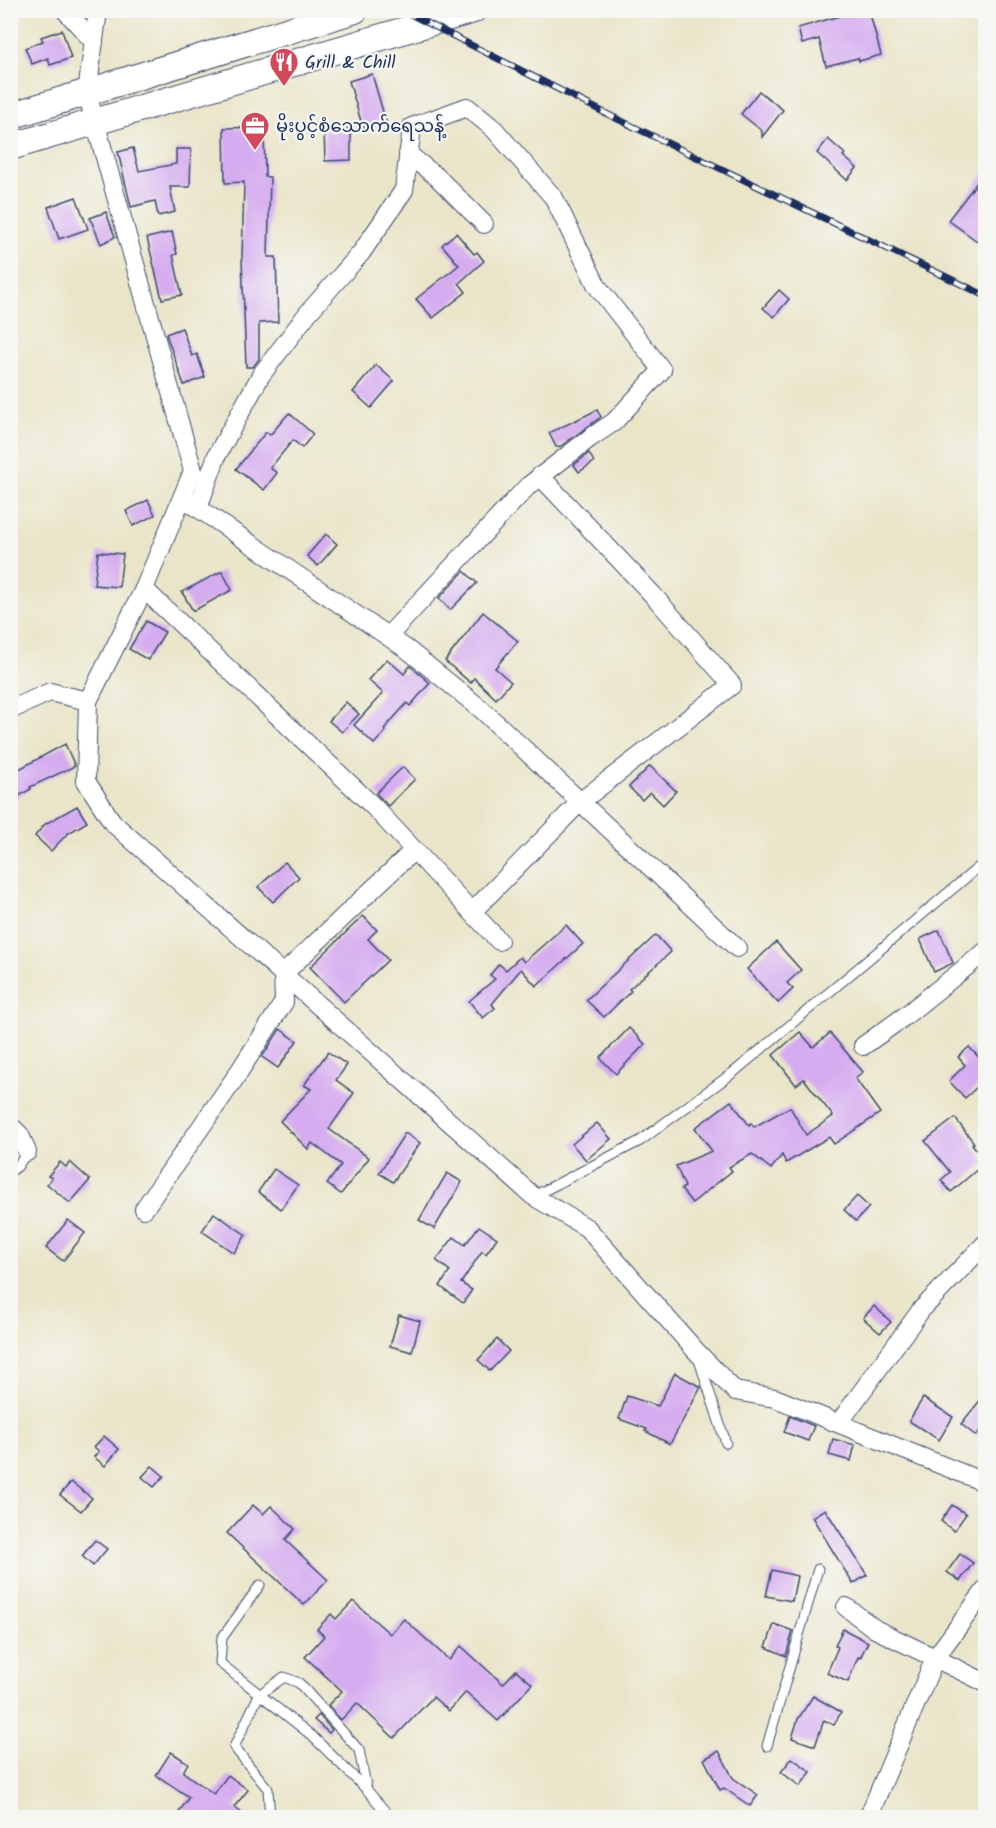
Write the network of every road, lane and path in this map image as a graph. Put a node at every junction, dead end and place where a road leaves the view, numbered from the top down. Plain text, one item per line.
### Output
1 (64, 10) edge
2 (98, 10) edge
3 (355, 10) edge
4 (473, 10) edge
5 (94, 42) junction
6 (87, 93) junction
7 (10, 116) edge
8 (95, 122) junction
9 (10, 147) edge
10 (408, 154) junction
11 (484, 224) dead end
12 (540, 476) junction
13 (182, 498) junction
14 (198, 508) junction
15 (144, 589) junction
16 (388, 636) junction
17 (88, 701) junction
18 (10, 710) edge
19 (580, 802) junction
20 (414, 850) junction
21 (986, 861) edge
22 (472, 912) junction
23 (499, 941) dead end
24 (736, 948) dead end
25 (986, 951) edge
26 (284, 974) junction
27 (863, 1046) dead end
28 (10, 1125) edge
29 (27, 1152) joint
30 (10, 1172) edge
31 (533, 1196) junction
32 (144, 1209) dead end
33 (986, 1243) edge
34 (696, 1351) junction
35 (839, 1423) junction
36 (726, 1443) dead end
37 (986, 1483) edge
38 (818, 1569) dead end
39 (260, 1585) dead end
40 (986, 1589) edge
41 (846, 1606) dead end
42 (935, 1659) junction
43 (986, 1683) edge
44 (259, 1695) junction
45 (767, 1746) dead end
46 (367, 1790) junction
47 (270, 1818) edge
48 (391, 1818) edge
49 (868, 1818) edge

1 - 5 street
2 - 5 street
3 - 6 main road
4 - 8 main road
5 - 6 street
6 - 7 main road
6 - 8 street
8 - 9 main road
8 - 13 street
10 - 11 street
10 - 12 street
10 - 14 street
12 - 16 street
12 - 19 street
13 - 14 street
13 - 15 street
14 - 16 street
15 - 17 street
15 - 20 street
16 - 19 street
17 - 18 street
17 - 26 street
19 - 22 street
19 - 24 street
20 - 22 street
20 - 26 street
21 - 31 lane
22 - 23 street
25 - 27 street
26 - 31 street
26 - 32 street
28 - 29 street
29 - 30 lane
31 - 34 street
33 - 35 street
34 - 35 street
34 - 36 lane
35 - 37 street
38 - 45 lane
39 - 44 lane
40 - 42 street
41 - 42 street
42 - 43 street
42 - 49 street
44 - 46 lane
44 - 46 lane
44 - 47 lane
46 - 48 lane

